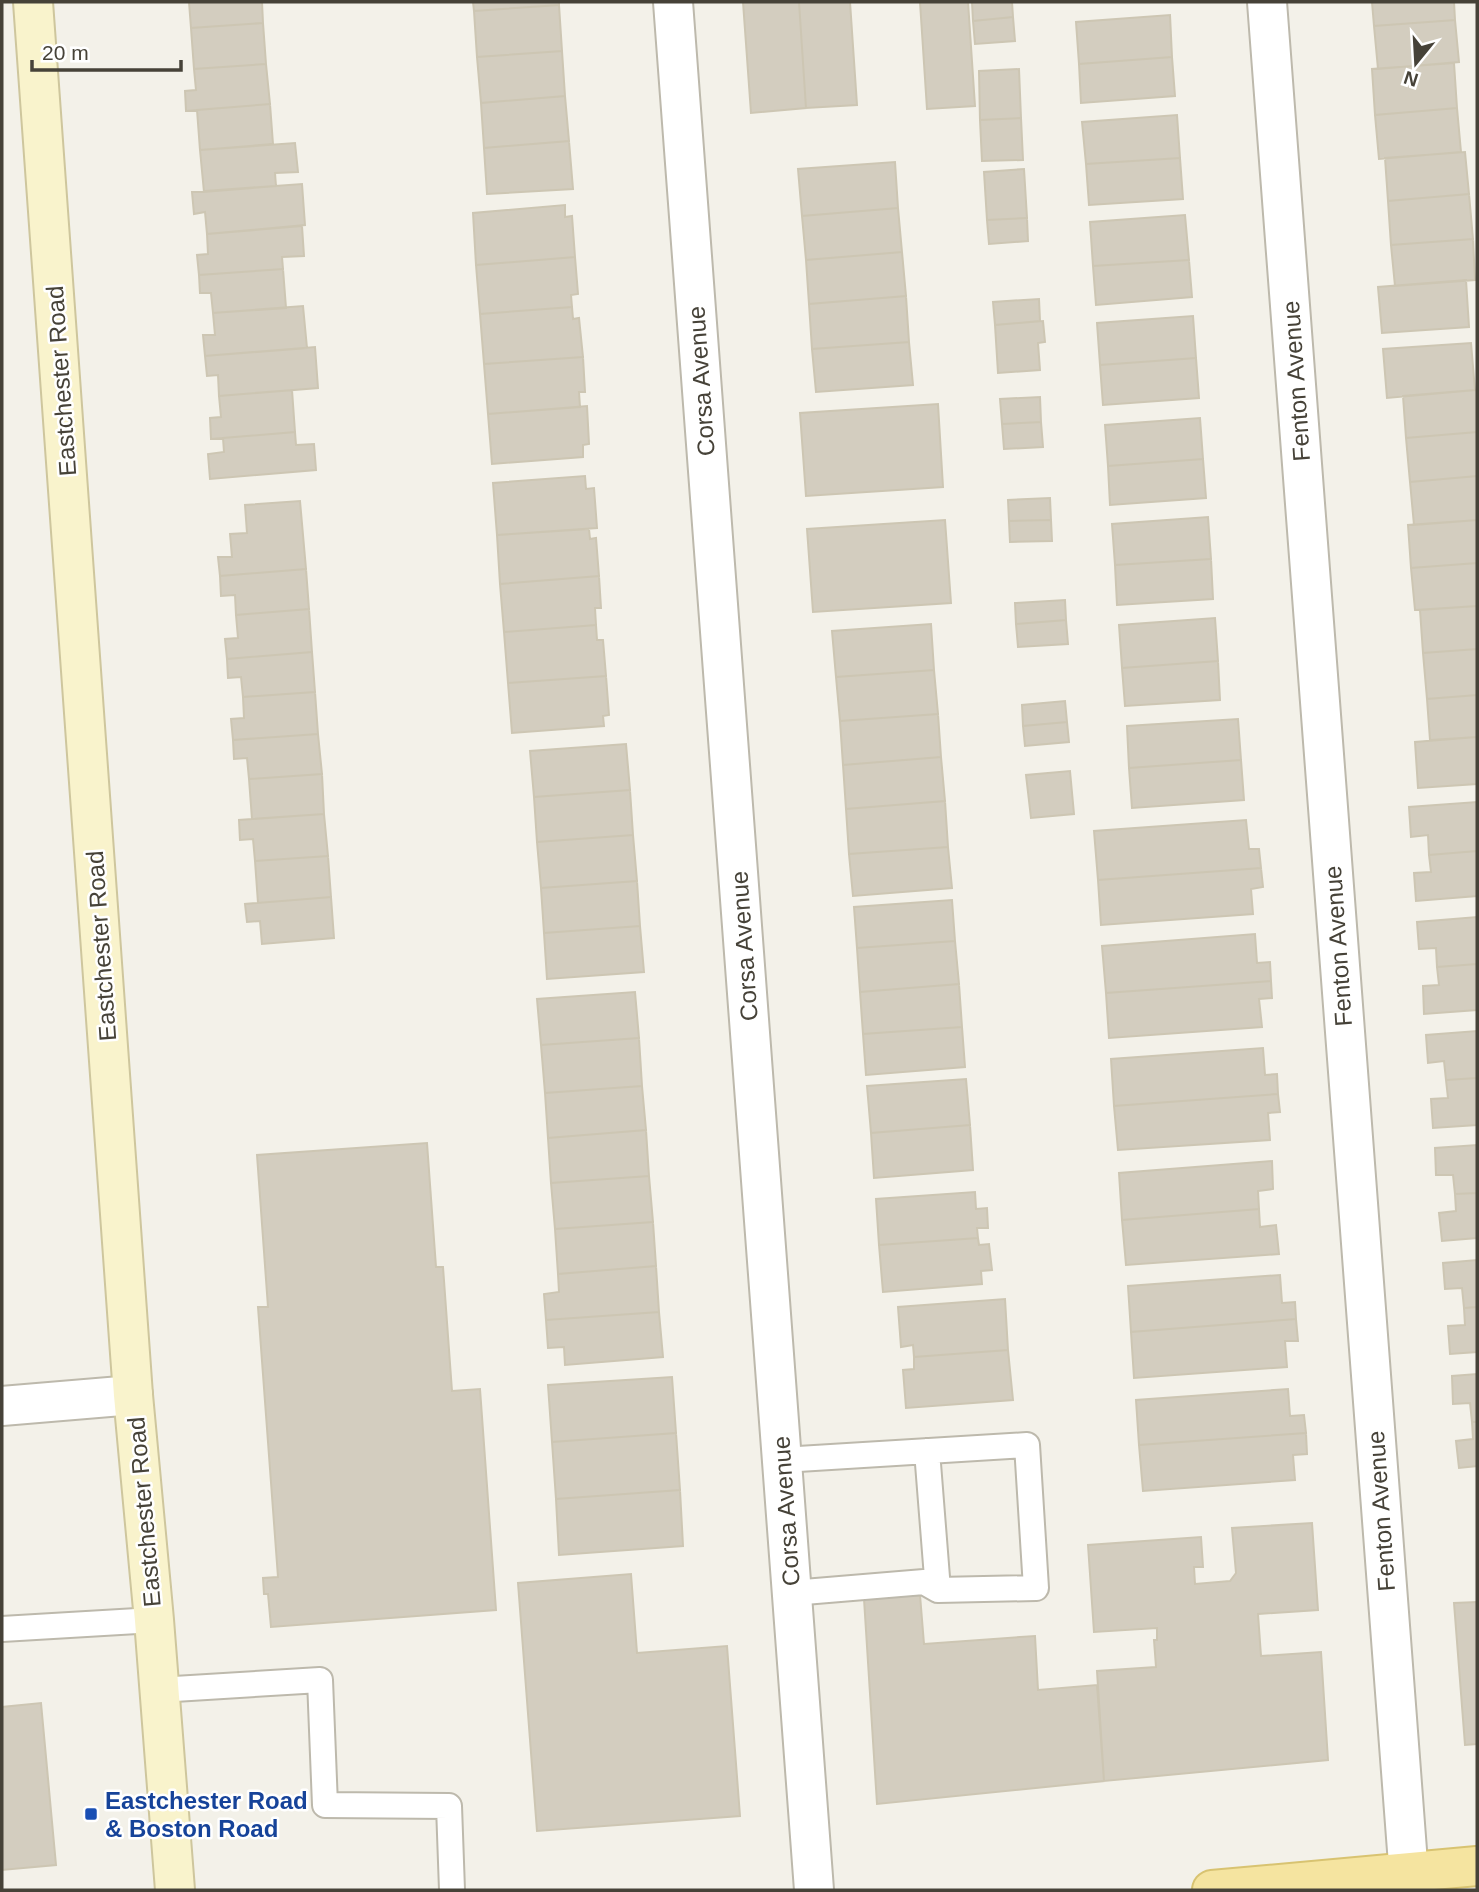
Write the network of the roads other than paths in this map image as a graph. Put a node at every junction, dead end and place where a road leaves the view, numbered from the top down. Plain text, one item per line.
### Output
1 (33, 2) edge
2 (673, 2) edge
3 (1267, 2) edge
4 (134, 1395) junction
5 (2, 1406) edge
6 (927, 1451) junction
7 (782, 1460) junction
8 (938, 1590) junction
9 (792, 1593) junction
10 (154, 1620) junction
11 (2, 1629) edge
12 (158, 1690) junction
13 (1477, 1866) edge
14 (1409, 1881) edge
15 (175, 1890) edge
16 (452, 1890) edge
17 (814, 1890) edge
18 (1212, 1890) edge

1 - 4 main road, Eastchester Road
2 - 7 street, Corsa Avenue
3 - 14 street, Fenton Avenue
4 - 5 street
4 - 10 main road, Eastchester Road
6 - 7 lane
6 - 8 lane
6 - 8 lane
7 - 9 street, Corsa Avenue
8 - 9 lane
9 - 17 street, Corsa Avenue
10 - 11 lane
10 - 12 main road, Eastchester Road
12 - 15 main road, Eastchester Road
12 - 16 lane
13 - 14 main road
14 - 18 main road

